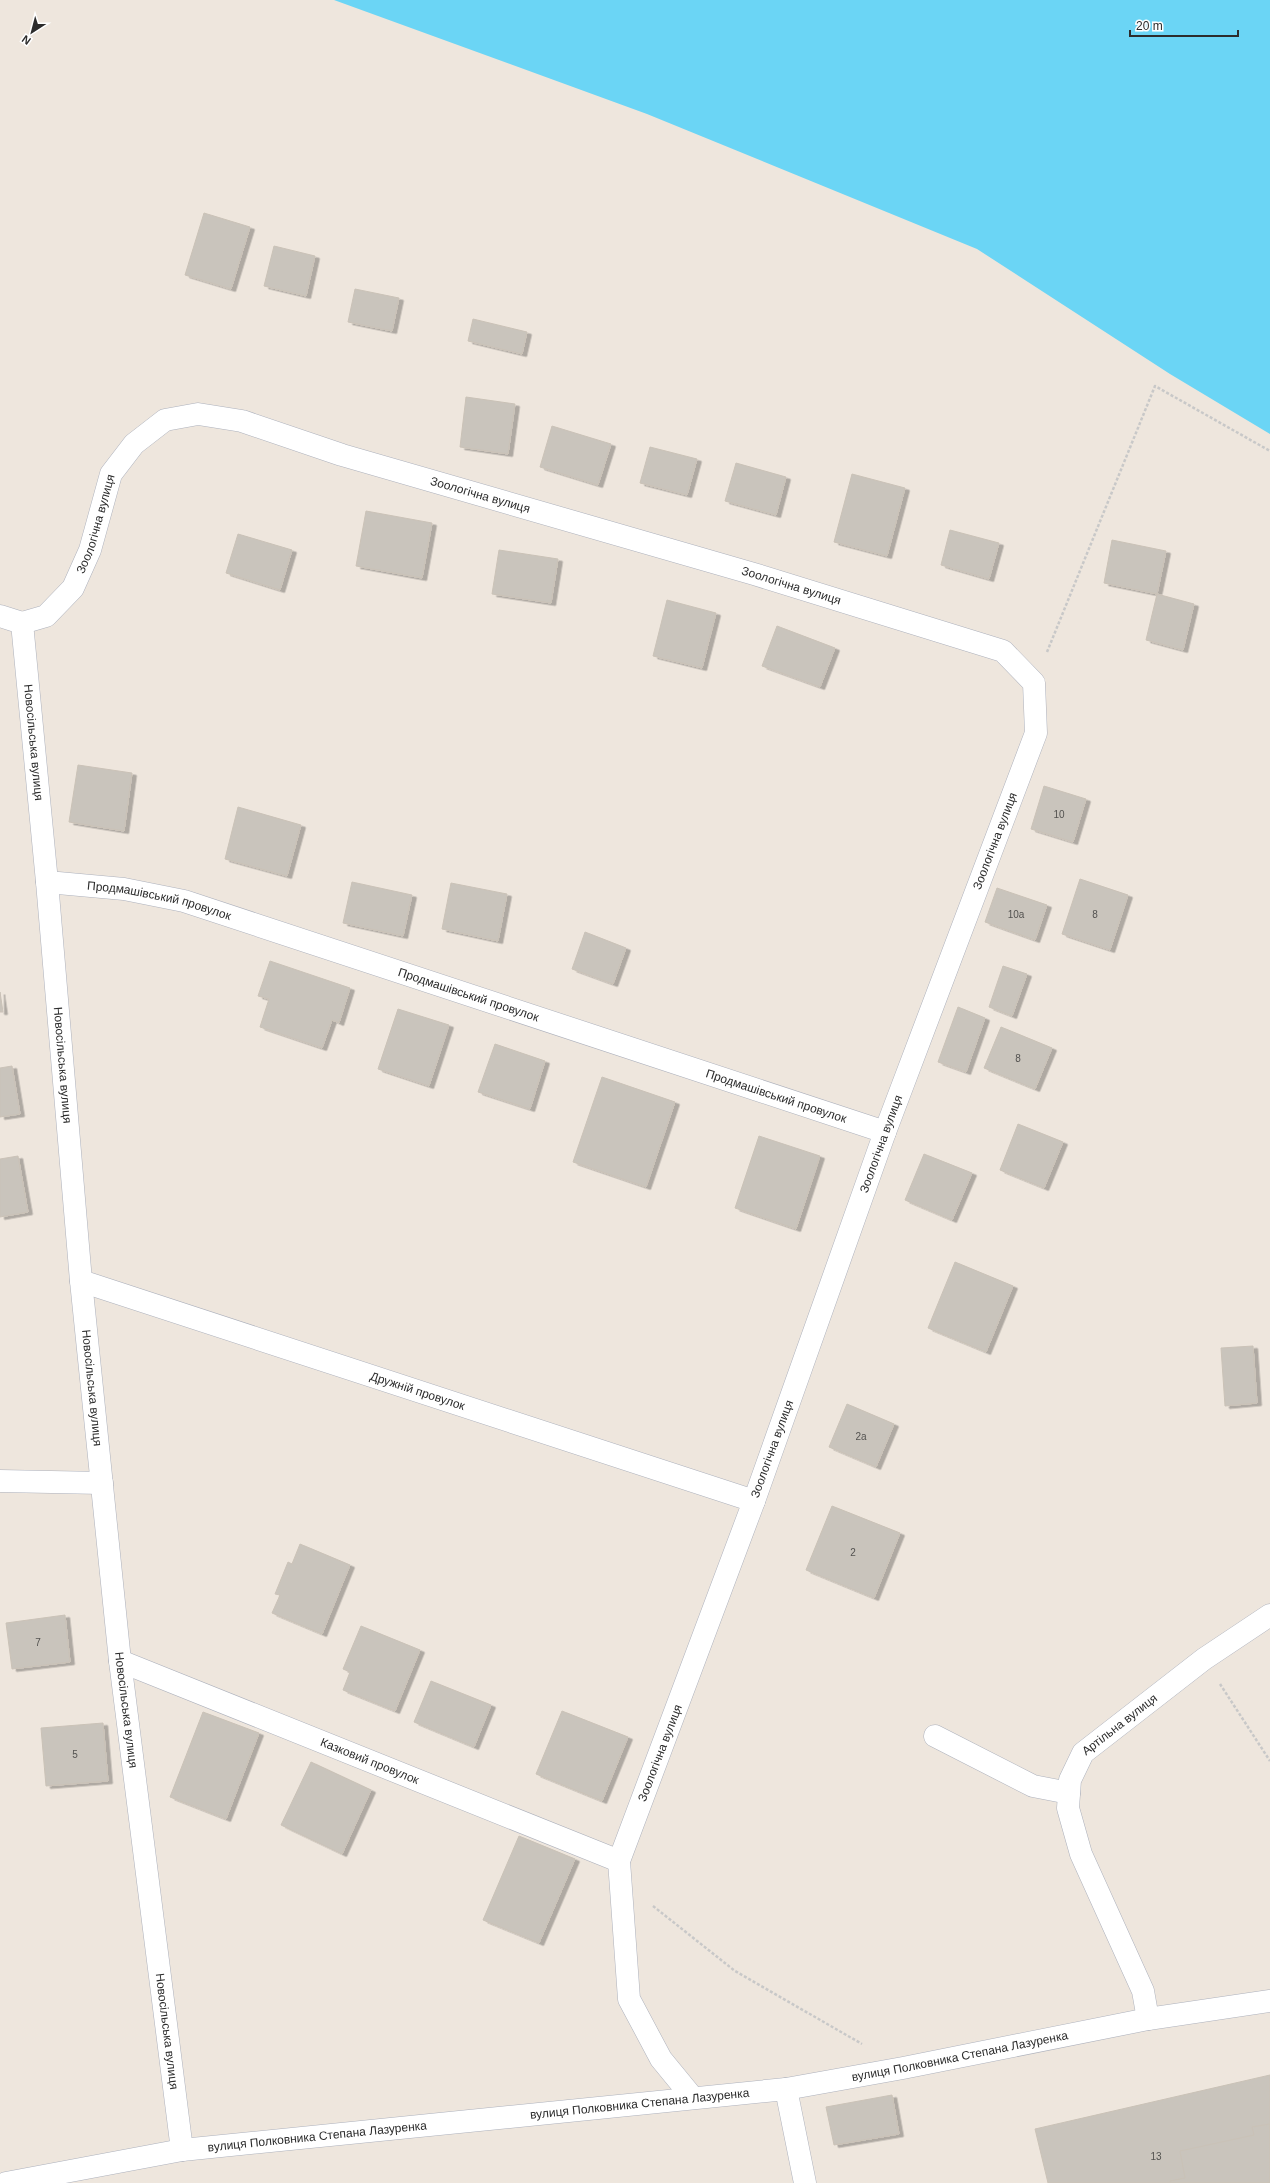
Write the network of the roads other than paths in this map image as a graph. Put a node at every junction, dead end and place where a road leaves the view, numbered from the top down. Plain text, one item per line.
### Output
1 (0, 616) edge
2 (22, 623) junction
3 (47, 882) junction
4 (885, 1132) junction
5 (81, 1281) junction
6 (0, 1481) edge
7 (102, 1483) junction
8 (754, 1501) junction
9 (1270, 1615) edge
10 (120, 1661) junction
11 (935, 1736) dead end
12 (1069, 1793) junction
13 (619, 1861) junction
14 (1270, 2001) edge
15 (1148, 2019) junction
16 (786, 2088) junction
17 (693, 2098) junction
18 (182, 2150) junction
19 (6, 2183) edge
20 (805, 2183) edge

1 - 2 street
2 - 3 street, Новосільська вулиця
2 - 4 street, Зоологічна вулиця
3 - 4 street, Продмашівський провулок
3 - 5 street, Новосільська вулиця
4 - 8 street, Зоологічна вулиця
5 - 7 street, Новосільська вулиця
5 - 8 street, Дружній провулок
6 - 7 street
7 - 10 street, Новосільська вулиця
8 - 13 street, Зоологічна вулиця
9 - 12 street, Артільна вулиця
10 - 13 street, Казковий провулок
10 - 18 street, Новосільська вулиця
11 - 12 street
12 - 15 street, Артільна вулиця
13 - 17 street, Зоологічна вулиця
14 - 15 street, вулиця Полковника Степана Лазуренка
15 - 16 street, вулиця Полковника Степана Лазуренка
16 - 17 street, вулиця Полковника Степана Лазуренка
16 - 20 street
17 - 18 street, вулиця Полковника Степана Лазуренка
18 - 19 street, вулиця Полковника Степана Лазуренка

